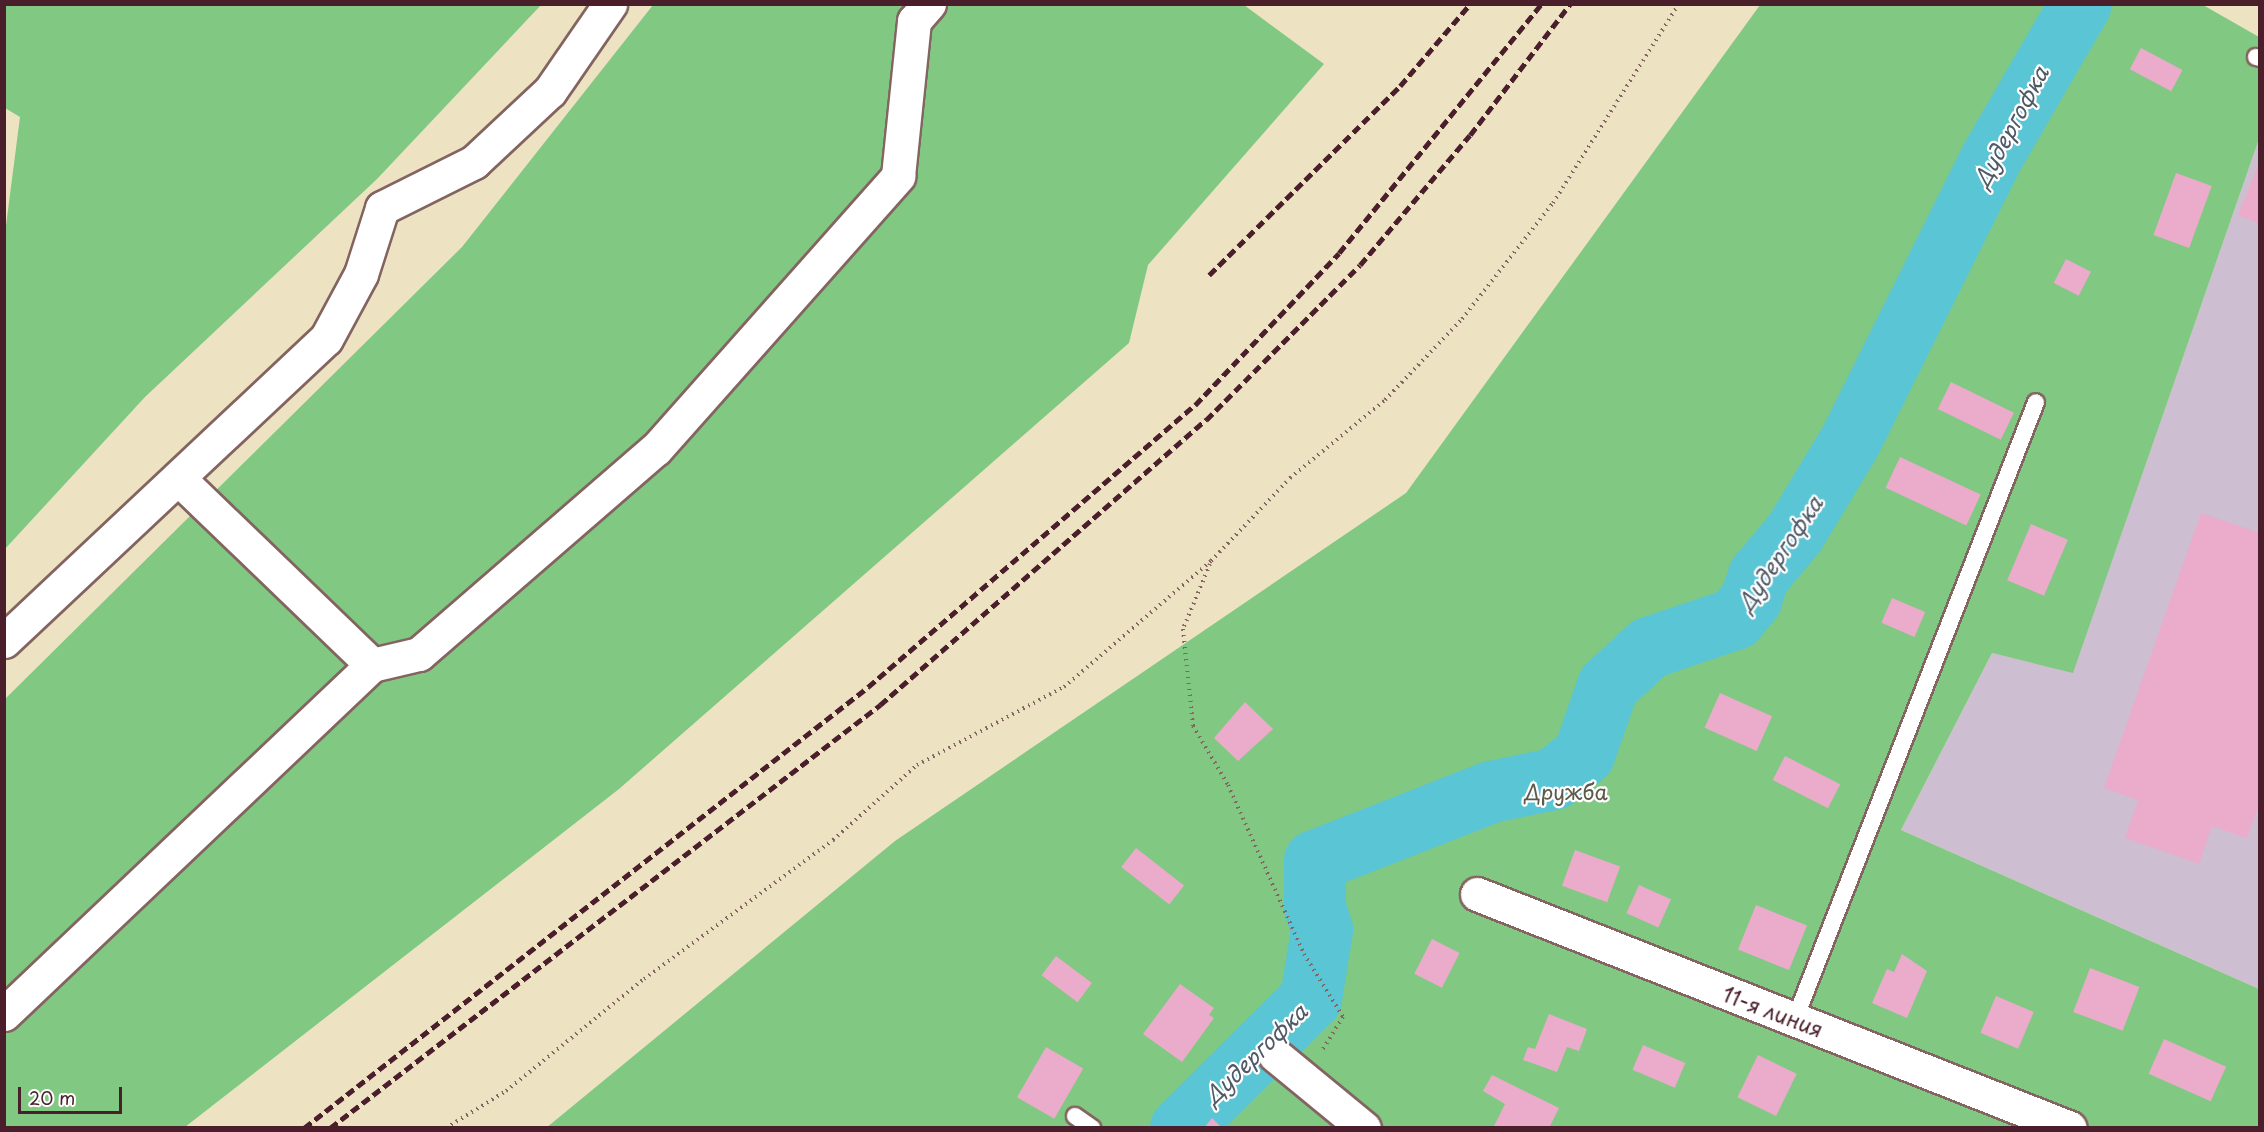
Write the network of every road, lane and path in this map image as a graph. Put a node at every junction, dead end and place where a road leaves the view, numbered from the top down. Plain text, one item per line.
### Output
1 (610, 4) edge
2 (929, 4) edge
3 (1679, 4) edge
4 (2036, 402) dead end
5 (178, 478) junction
6 (1211, 561) junction
7 (4, 641) edge
8 (372, 665) junction
9 (1477, 894) dead end
10 (4, 1014) edge
11 (1343, 1017) dead end
12 (1796, 1019) junction
13 (1275, 1055) dead end
14 (1075, 1116) dead end
15 (446, 1128) edge
16 (1092, 1128) edge
17 (1364, 1128) edge
18 (2070, 1128) edge

1 - 5 street
2 - 8 street
3 - 6 path
4 - 12 lane
5 - 7 street
5 - 8 street
6 - 11 path
6 - 15 path
8 - 10 street
9 - 12 street, 11-я линия
12 - 18 street, 11-я линия
13 - 17 street
14 - 16 lane

